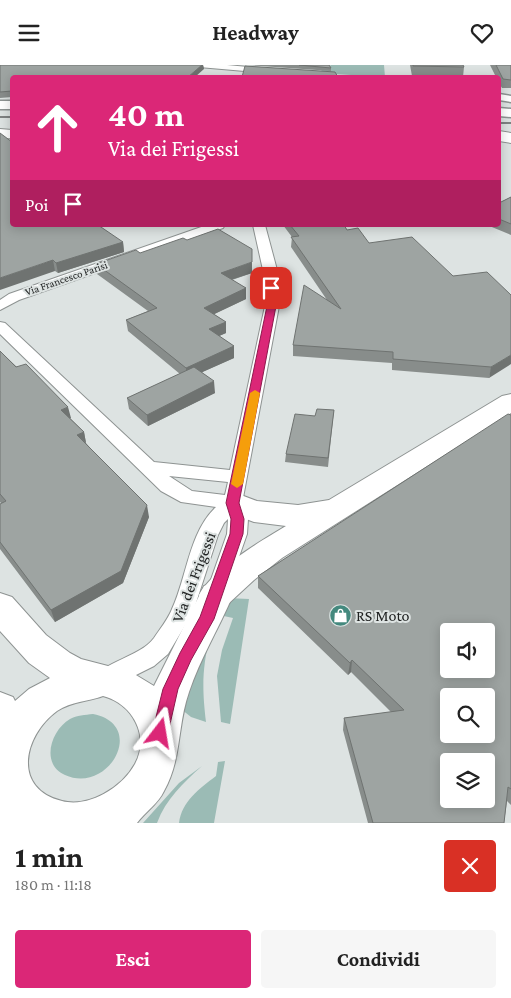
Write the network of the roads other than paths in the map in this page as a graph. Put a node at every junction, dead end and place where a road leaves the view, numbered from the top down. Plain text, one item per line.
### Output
1 (199, 65) edge
2 (281, 73) edge
3 (213, 227) edge
4 (259, 227) edge
5 (0, 306) edge
6 (0, 325) edge
7 (511, 402) edge
8 (151, 468) junction
9 (236, 490) junction
10 (343, 506) junction
11 (216, 595) junction
12 (0, 607) edge
13 (102, 682) junction
14 (0, 709) edge
15 (160, 733) junction
16 (9, 749) junction
17 (18, 809) edge
18 (119, 815) edge
19 (65, 823) edge
20 (74, 823) edge

1 - 2 street
3 - 5 street, Via Francesco Parisi
4 - 9 street, Via dei Frigessi
6 - 8 street
7 - 10 main road
8 - 9 street
8 - 9 street
9 - 10 main road
9 - 11 street, Via dei Frigessi
9 - 13 street, Via dei Frigessi
10 - 11 main road
11 - 15 main road
12 - 13 main road
13 - 15 main road
13 - 16 main road
14 - 16 main road
15 - 18 main road
16 - 17 main road
17 - 19 main road
18 - 20 main road

